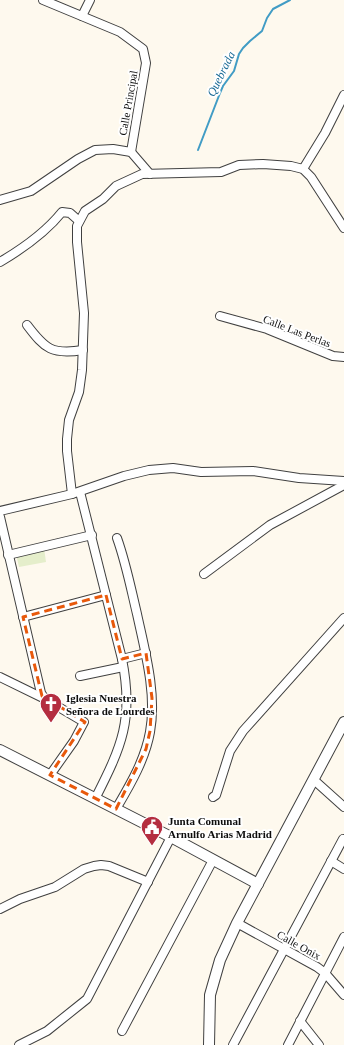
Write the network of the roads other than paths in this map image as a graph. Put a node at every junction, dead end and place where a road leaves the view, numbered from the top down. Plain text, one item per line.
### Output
1 (44, 0) edge
2 (90, 0) edge
3 (82, 16) junction
4 (344, 95) edge
5 (131, 152) junction
6 (303, 169) junction
7 (150, 174) junction
8 (0, 200) edge
9 (79, 221) junction
10 (344, 228) edge
11 (0, 262) edge
12 (220, 316) dead end
13 (27, 324) dead end
14 (83, 350) junction
15 (344, 357) edge
16 (344, 480) edge
17 (344, 485) edge
18 (80, 492) junction
19 (72, 494) junction
20 (0, 511) edge
21 (0, 517) edge
22 (92, 536) junction
23 (116, 538) dead end
24 (8, 555) junction
25 (204, 574) dead end
26 (106, 595) junction
27 (22, 617) junction
28 (344, 618) edge
29 (146, 653) junction
30 (122, 663) junction
31 (80, 676) dead end
32 (0, 677) edge
33 (45, 699) junction
34 (344, 722) edge
35 (0, 750) edge
36 (50, 776) junction
37 (314, 780) junction
38 (213, 797) dead end
39 (95, 799) junction
40 (344, 807) edge
41 (116, 809) junction
42 (171, 837) junction
43 (343, 839) dead end
44 (213, 860) junction
45 (331, 861) junction
46 (344, 869) edge
47 (148, 882) junction
48 (258, 884) junction
49 (0, 909) edge
50 (237, 923) junction
51 (344, 937) edge
52 (284, 948) junction
53 (325, 973) junction
54 (344, 995) edge
55 (300, 1021) junction
56 (122, 1031) dead end
57 (237, 1044) edge
58 (19, 1045) edge
59 (209, 1045) edge
60 (288, 1045) edge
61 (319, 1045) edge

1 - 3 street, Calle Principal
2 - 3 street
3 - 5 street, Calle Principal
4 - 6 street
5 - 7 street
5 - 8 street
6 - 7 street
6 - 10 street
7 - 9 street
9 - 11 street
9 - 14 street
12 - 15 street, Calle Las Perlas
13 - 14 street
14 - 19 street
16 - 18 street
17 - 25 street
18 - 19 street
18 - 22 street
19 - 20 street
21 - 24 street
22 - 24 street
22 - 26 street
23 - 29 street
24 - 27 street
26 - 27 street
26 - 30 street
27 - 33 street
28 - 38 street
29 - 30 street
29 - 41 street
30 - 31 street
30 - 39 street
32 - 33 street
33 - 36 street
34 - 37 street
35 - 36 street
36 - 39 street
37 - 40 street
37 - 48 street
39 - 41 street
41 - 42 street
42 - 44 street
42 - 47 street
43 - 45 street
44 - 48 street
44 - 56 street
45 - 46 street
45 - 52 street
47 - 49 street
47 - 58 street
48 - 50 street
50 - 52 street, Calle Onix
50 - 59 street
51 - 53 street
52 - 53 street, Calle Onix
52 - 57 street
53 - 54 street, Calle Onix
53 - 55 street
55 - 60 street
55 - 61 street

